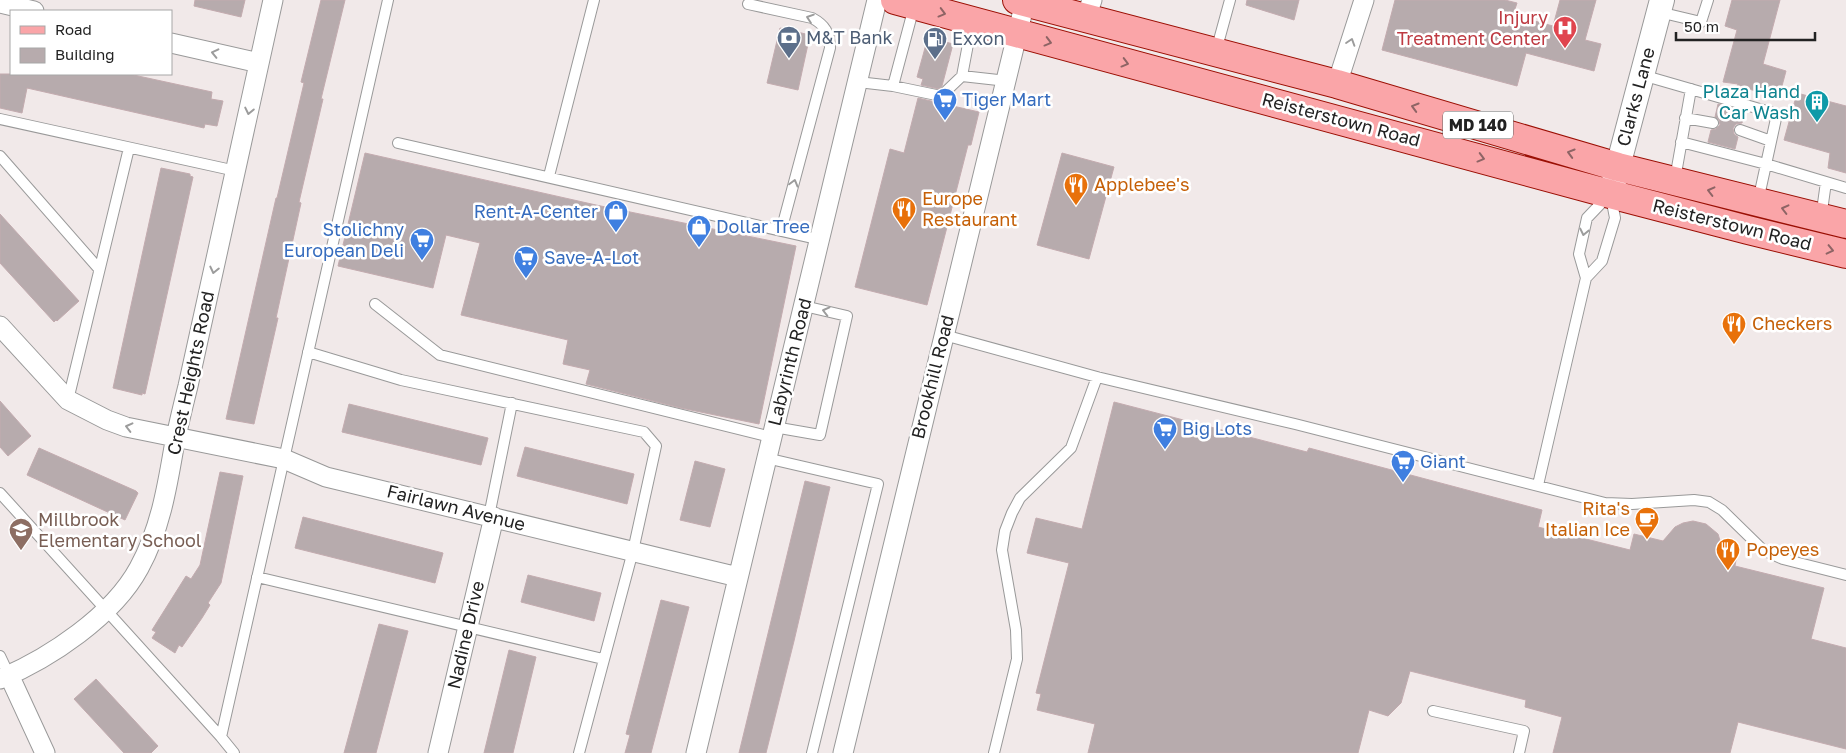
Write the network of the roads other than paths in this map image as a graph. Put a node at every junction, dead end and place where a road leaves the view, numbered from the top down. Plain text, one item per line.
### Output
1 (273, 0) edge
2 (388, 0) edge
3 (594, 0) edge
4 (877, 0) edge
5 (1230, 0) edge
6 (1364, 0) edge
7 (1708, 0) edge
8 (1021, 1) edge
9 (905, 2) edge
10 (0, 3) edge
11 (748, 4) dead end
12 (1661, 6) edge
13 (1089, 9) edge
14 (30, 10) edge
15 (972, 21) junction
16 (1018, 34) junction
17 (172, 43) edge
18 (1216, 52) junction
19 (259, 64) junction
20 (1642, 75) junction
21 (962, 76) junction
22 (1006, 81) junction
23 (858, 82) junction
24 (1207, 84) junction
25 (1337, 84) junction
26 (893, 86) junction
27 (1690, 89) junction
28 (1685, 118) junction
29 (0, 119) edge
30 (1713, 123) dead end
31 (1740, 130) dead end
32 (1771, 141) junction
33 (1681, 142) junction
34 (398, 143) dead end
35 (129, 148) junction
36 (0, 156) edge
37 (1766, 164) junction
38 (1618, 167) junction
39 (236, 171) junction
40 (549, 176) junction
41 (1674, 182) junction
42 (1826, 182) junction
43 (1846, 188) edge
44 (1610, 194) junction
45 (1758, 202) junction
46 (1834, 221) edge
47 (781, 231) junction
48 (821, 240) junction
49 (1846, 254) edge
50 (99, 269) junction
51 (1586, 278) junction
52 (375, 304) dead end
53 (804, 306) junction
54 (0, 326) edge
55 (944, 335) junction
56 (308, 352) junction
57 (1097, 377) junction
58 (68, 400) junction
59 (512, 404) junction
60 (772, 432) junction
61 (176, 436) junction
62 (766, 458) junction
63 (284, 459) junction
64 (1538, 484) junction
65 (0, 493) edge
66 (492, 517) junction
67 (633, 551) junction
68 (1846, 575) edge
69 (257, 577) junction
70 (738, 577) junction
71 (105, 610) junction
72 (468, 627) junction
73 (0, 656) edge
74 (603, 659) junction
75 (4, 677) edge
76 (1432, 711) dead end
77 (221, 737) junction
78 (45, 753) edge
79 (234, 753) edge
80 (438, 753) edge
81 (579, 753) edge
82 (696, 753) edge
83 (812, 753) edge
84 (843, 753) edge
85 (994, 753) edge
86 (1518, 753) edge

1 - 19 street, Crest Heights Road
2 - 56 lane
3 - 40 lane
4 - 23 street, Labyrinth Road
5 - 18 lane
25 -> 6 street
7 - 12 lane
8 - 13 main road, Reisterstown Road / MD 140
8 - 16 street, Brookhill Road
9 -> 15 main road, Reisterstown Road / MD 140
9 - 26 lane
10 - 14 street
47 -> 11 lane
12 - 20 street, Clarks Lane
13 - 18 main road, Reisterstown Road / MD 140
15 - 16 main road, Reisterstown Road / MD 140
15 - 21 lane
16 - 22 street, Brookhill Road
16 -> 24 main road, Reisterstown Road / MD 140
19 -> 17 street
18 - 25 main road, Reisterstown Road / MD 140
19 -> 39 street, Crest Heights Road
20 - 27 lane
20 - 38 street, Clarks Lane
21 - 22 lane
21 - 26 lane
22 - 55 street, Brookhill Road
23 - 26 lane
23 - 48 street, Labyrinth Road
24 - 25 main road
24 -> 44 main road, Reisterstown Road / MD 140
38 -> 25 main road, Reisterstown Road / MD 140
27 - 28 lane
27 - 32 lane
28 - 30 lane
28 - 33 lane
29 - 35 lane
31 - 32 lane
32 - 37 lane
33 - 37 lane
33 - 41 lane
34 - 40 lane
35 - 39 lane
35 - 50 lane
36 - 50 lane
37 - 42 lane
37 - 45 lane
38 - 41 main road, Reisterstown Road / MD 140
38 - 44 street, Clarks Lane
39 -> 61 street, Crest Heights Road
40 - 47 lane
45 -> 41 main road, Reisterstown Road / MD 140
42 - 43 lane
42 - 46 lane
44 -> 49 main road, Reisterstown Road / MD 140
44 - 51 lane
44 -> 51 lane
46 -> 45 main road, Reisterstown Road / MD 140
47 - 48 lane
48 - 53 street, Labyrinth Road
50 - 58 lane
51 - 64 lane
52 - 60 lane
53 - 60 street, Labyrinth Road
60 -> 53 lane
54 - 58 street
55 - 57 lane
55 - 84 street, Brookhill Road
56 - 59 lane
56 - 63 lane
57 - 64 lane
57 - 85 lane
61 -> 58 street, Fairlawn Avenue
59 - 66 lane
59 - 67 lane
60 - 62 street, Labyrinth Road
61 - 63 street, Fairlawn Avenue
61 - 71 street, Crest Heights Road
62 - 70 street, Labyrinth Road
62 - 83 lane
63 - 66 street, Fairlawn Avenue
63 - 69 lane
64 - 68 lane
65 - 71 lane
66 - 67 street, Fairlawn Avenue
66 - 72 street, Nadine Drive
67 - 70 street, Fairlawn Avenue
67 - 74 lane
69 - 72 lane
69 - 77 lane
70 - 82 street, Labyrinth Road
71 - 75 street, Crest Heights Road
71 - 77 lane
72 - 74 lane
72 - 80 street, Nadine Drive
73 - 75 lane
74 - 81 lane
75 - 78 street
76 - 86 lane
77 - 79 lane

